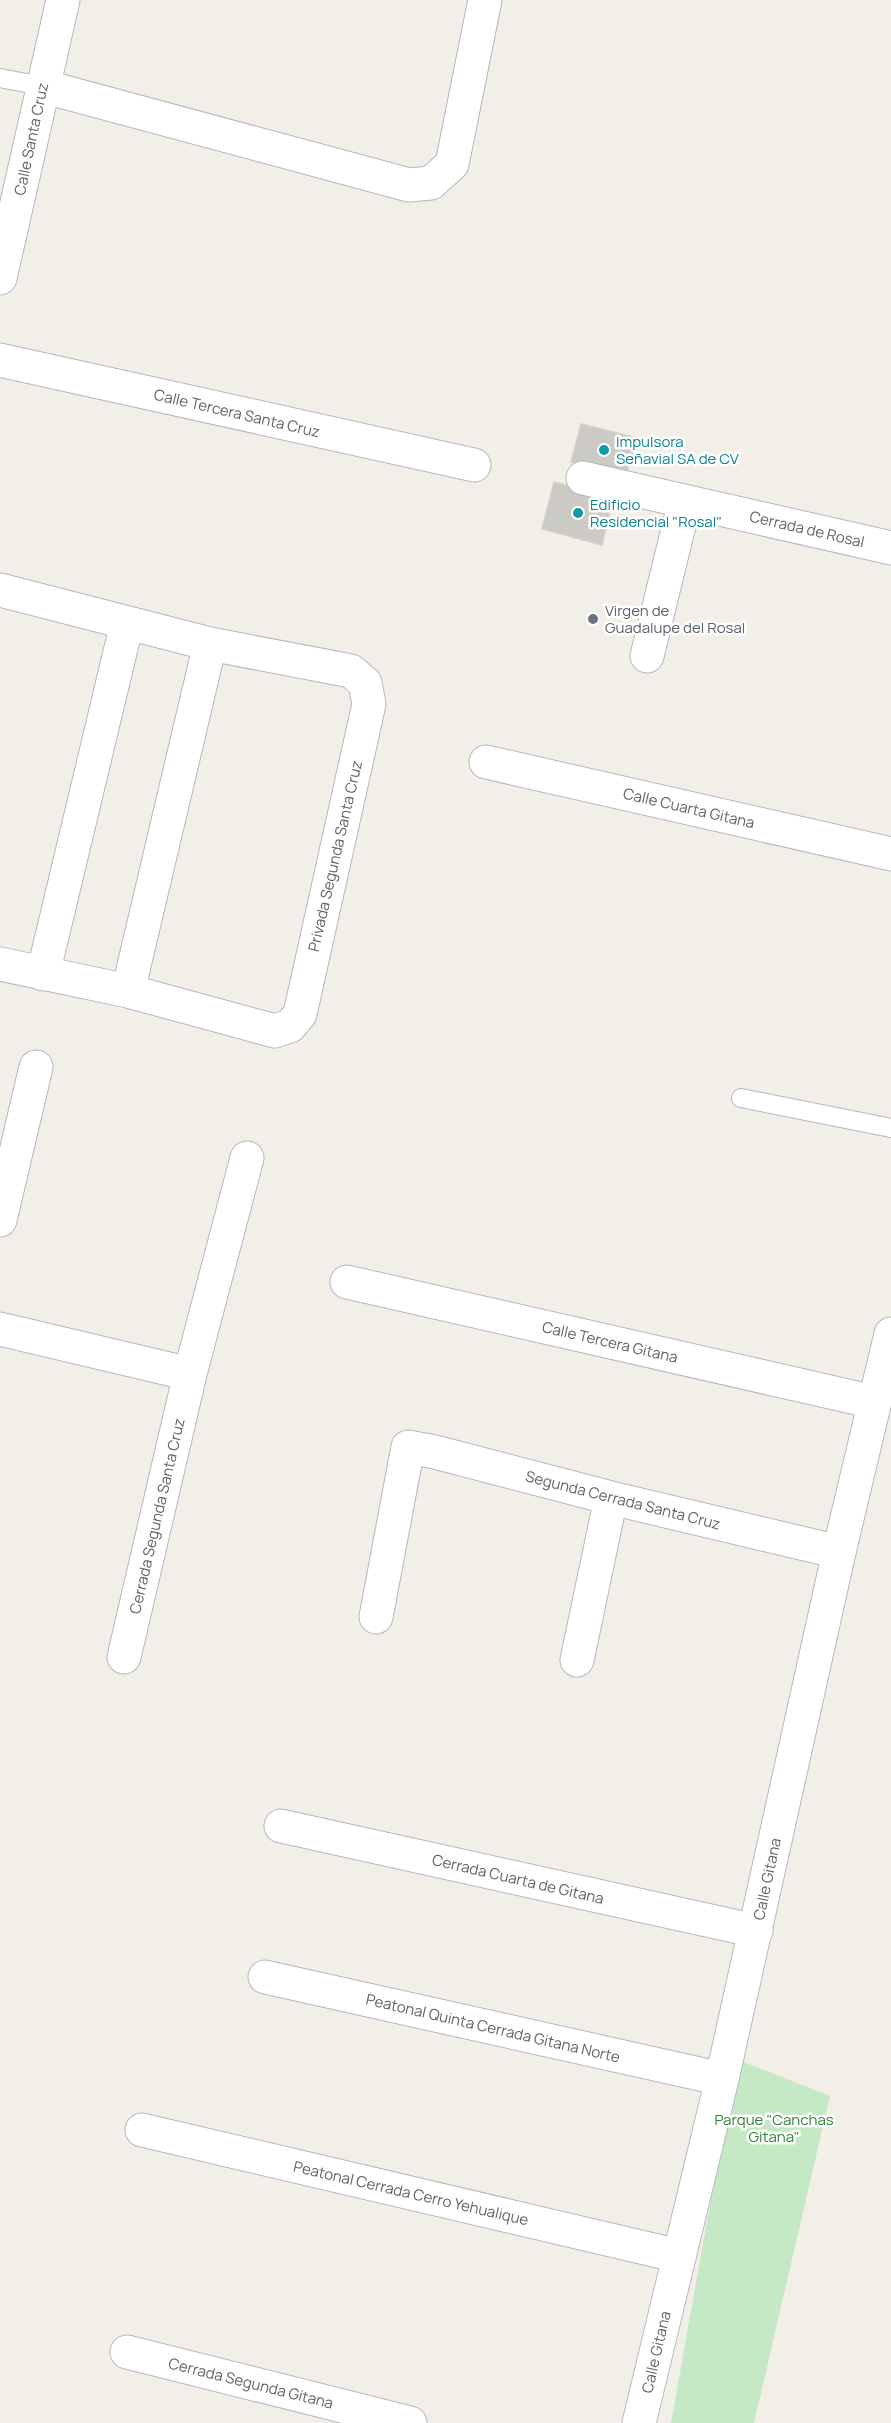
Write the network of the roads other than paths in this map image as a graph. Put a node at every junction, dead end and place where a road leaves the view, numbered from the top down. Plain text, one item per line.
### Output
1 (63, 0) edge
2 (485, 0) edge
3 (0, 78) edge
4 (42, 86) junction
5 (0, 278) edge
6 (0, 360) edge
7 (474, 465) dead end
8 (583, 478) dead end
9 (685, 501) junction
10 (891, 548) edge
11 (0, 590) edge
12 (127, 623) junction
13 (210, 644) junction
14 (647, 657) dead end
15 (486, 762) dead end
16 (891, 854) edge
17 (0, 964) edge
18 (43, 974) junction
19 (128, 991) junction
20 (36, 1067) dead end
21 (741, 1098) dead end
22 (891, 1128) edge
23 (247, 1158) dead end
24 (0, 1220) edge
25 (347, 1282) dead end
26 (0, 1329) edge
27 (891, 1335) edge
28 (190, 1374) junction
29 (874, 1402) junction
30 (611, 1498) junction
31 (839, 1552) junction
32 (376, 1617) dead end
33 (124, 1657) dead end
34 (577, 1660) dead end
35 (281, 1826) dead end
36 (756, 1931) junction
37 (265, 1977) dead end
38 (722, 2079) junction
39 (142, 2130) dead end
40 (679, 2256) junction
41 (127, 2352) dead end
42 (410, 2423) edge
43 (639, 2423) edge

1 - 4 street, Calle Santa Cruz
2 - 4 street
3 - 4 lane
4 - 5 street, Calle Santa Cruz
6 - 7 street, Calle Tercera Santa Cruz
8 - 9 street, Cerrada de Rosal
9 - 10 street, Cerrada de Rosal
9 - 14 street
11 - 12 street
12 - 13 street
12 - 18 street
13 - 19 street
13 - 19 street, Privada Segunda Santa Cruz
15 - 16 street, Calle Cuarta Gitana
17 - 18 street
18 - 19 street
20 - 24 street
21 - 22 lane
23 - 28 street
25 - 29 street, Calle Tercera Gitana
26 - 28 street
27 - 29 street, Calle Gitana
28 - 33 street, Cerrada Segunda Santa Cruz
29 - 31 street, Calle Gitana
30 - 31 street, Segunda Cerrada Santa Cruz
30 - 32 street, Segunda Cerrada Santa Cruz
30 - 34 street
31 - 36 street, Calle Gitana
35 - 36 street, Cerrada Cuarta de Gitana
36 - 38 street, Calle Gitana
37 - 38 street, Peatonal Quinta Cerrada Gitana Norte
38 - 40 street, Calle Gitana
39 - 40 street, Peatonal Cerrada Cerro Yehualique
40 - 43 street, Calle Gitana
41 - 42 street, Cerrada Segunda Gitana

